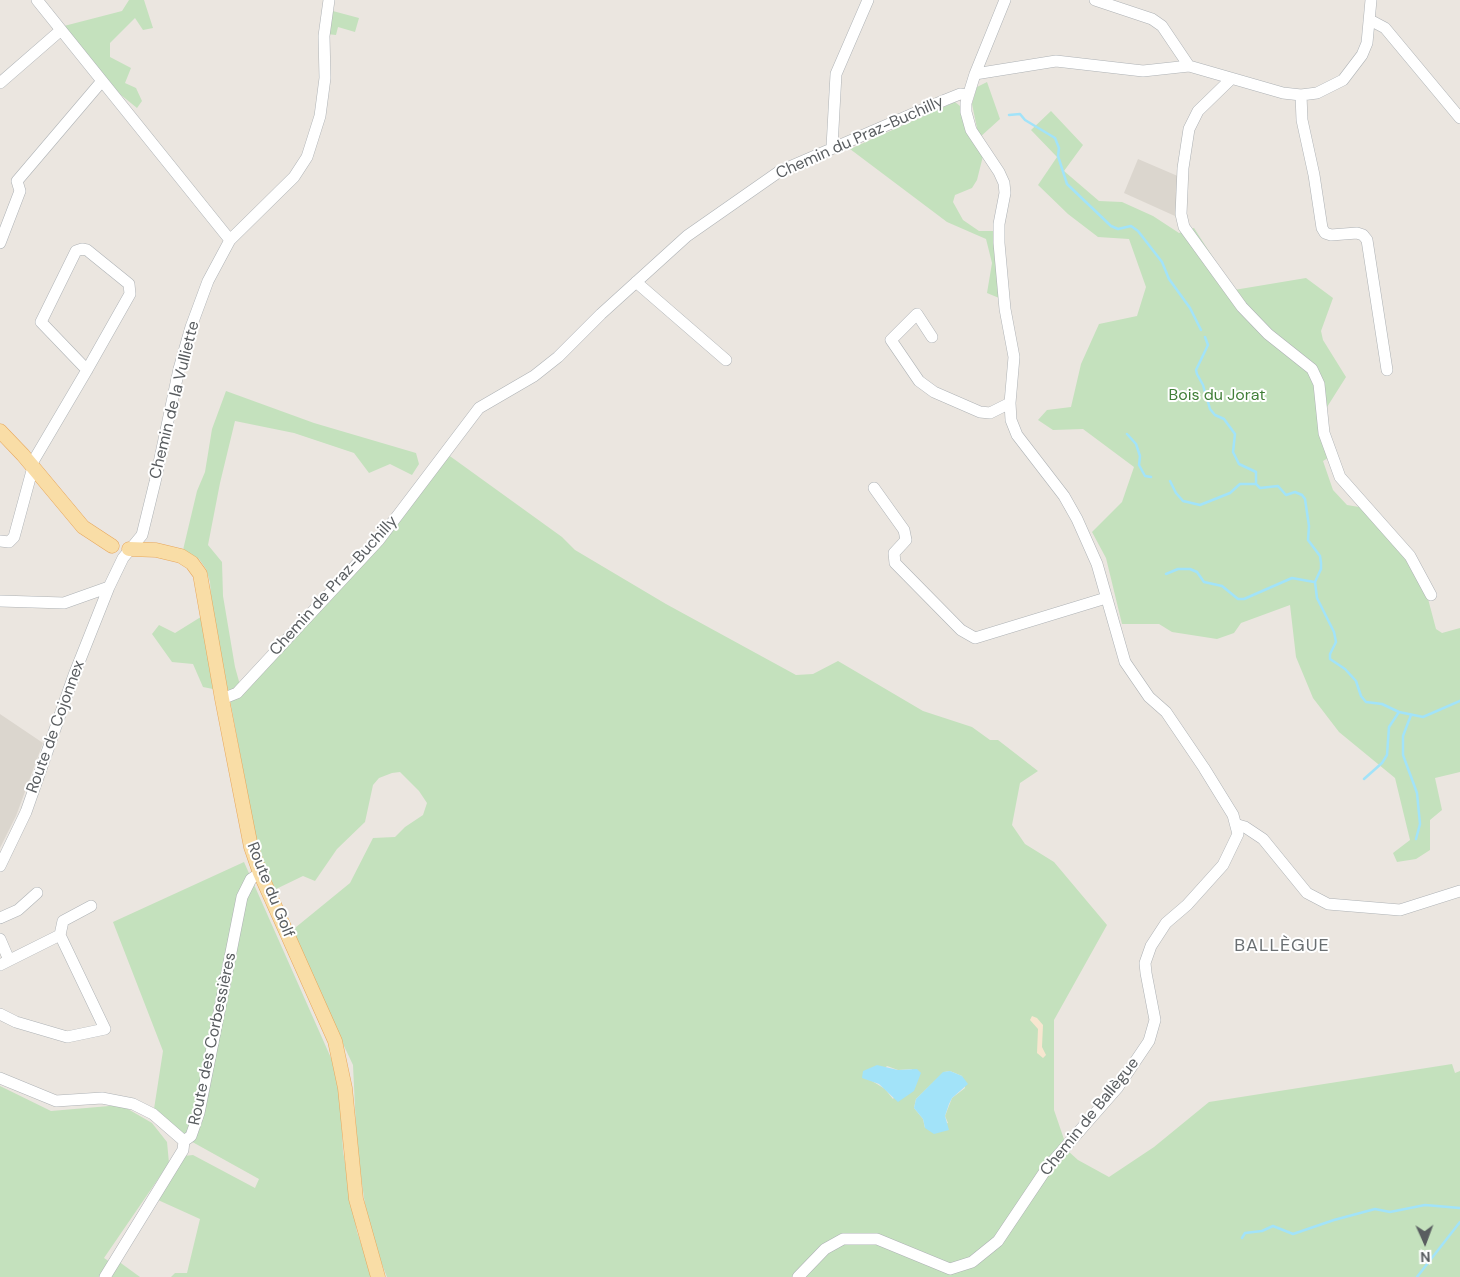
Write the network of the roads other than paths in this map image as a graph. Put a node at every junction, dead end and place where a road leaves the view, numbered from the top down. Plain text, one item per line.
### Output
1 (37, 0) edge
2 (329, 0) edge
3 (868, 0) edge
4 (1005, 0) edge
5 (1095, 0) edge
6 (1371, 0) edge
7 (1370, 20) junction
8 (61, 30) junction
9 (1189, 66) junction
10 (975, 74) junction
11 (1231, 78) junction
12 (102, 81) junction
13 (0, 83) edge
14 (968, 95) junction
15 (1301, 96) junction
16 (1460, 118) edge
17 (832, 147) junction
18 (230, 240) junction
19 (0, 243) edge
20 (636, 282) junction
21 (932, 337) dead end
22 (726, 360) dead end
23 (87, 370) junction
24 (1387, 370) dead end
25 (522, 382) joint
26 (1010, 403) junction
27 (0, 431) edge
28 (32, 466) junction
29 (874, 488) dead end
30 (142, 535) junction
31 (0, 541) edge
32 (112, 546) joint
33 (129, 550) junction
34 (147, 550) junction
35 (109, 587) junction
36 (1431, 595) dead end
37 (1106, 598) junction
38 (0, 600) edge
39 (222, 699) junction
40 (1238, 825) junction
41 (0, 866) edge
42 (260, 873) junction
43 (1460, 891) edge
44 (37, 893) dead end
45 (91, 906) dead end
46 (0, 918) edge
47 (60, 935) junction
48 (0, 939) edge
49 (5, 962) edge
50 (0, 1014) edge
51 (0, 1078) edge
52 (184, 1141) junction
53 (105, 1277) edge
54 (378, 1277) edge
55 (798, 1277) edge

1 - 8 street
2 - 18 street, Chemin de la Vulliette
3 - 17 street
4 - 10 street
5 - 9 street
6 - 7 street
7 - 15 street
7 - 16 street
8 - 12 street
8 - 13 street
9 - 10 street
9 - 11 street
10 - 14 street
11 - 15 street
11 - 36 street
12 - 18 street
12 - 19 street
14 - 17 street, Chemin du Praz-Buchilly
14 - 26 street
15 - 24 street
17 - 20 street, Chemin du Praz-Buchilly
18 - 30 street, Chemin de la Vulliette
20 - 22 street
20 - 25 street, Chemin du Praz-Buchilly
21 - 26 street
23 - 23 street
23 - 28 street
25 - 39 street, Chemin de Praz-Buchilly
26 - 37 street
27 - 28 main road
28 - 31 street
28 - 32 main road
29 - 37 street
30 - 33 street, Chemin de la Vulliette
30 - 34 street
32 - 33 street
33 - 34 main road, Route du Golf
33 - 35 street, Route de Cojonnex
34 - 39 main road, Route du Golf
35 - 38 street
35 - 41 street, Route de Cojonnex
37 - 40 street
39 - 42 main road, Route du Golf
40 - 43 street
40 - 55 street, Chemin de Ballègue
42 - 52 street, Route des Corbessières
42 - 54 main road, Route du Golf
44 - 46 street
45 - 47 street
47 - 49 street
47 - 50 street
48 - 49 street
51 - 52 street
52 - 53 street, Route des Corbessières

